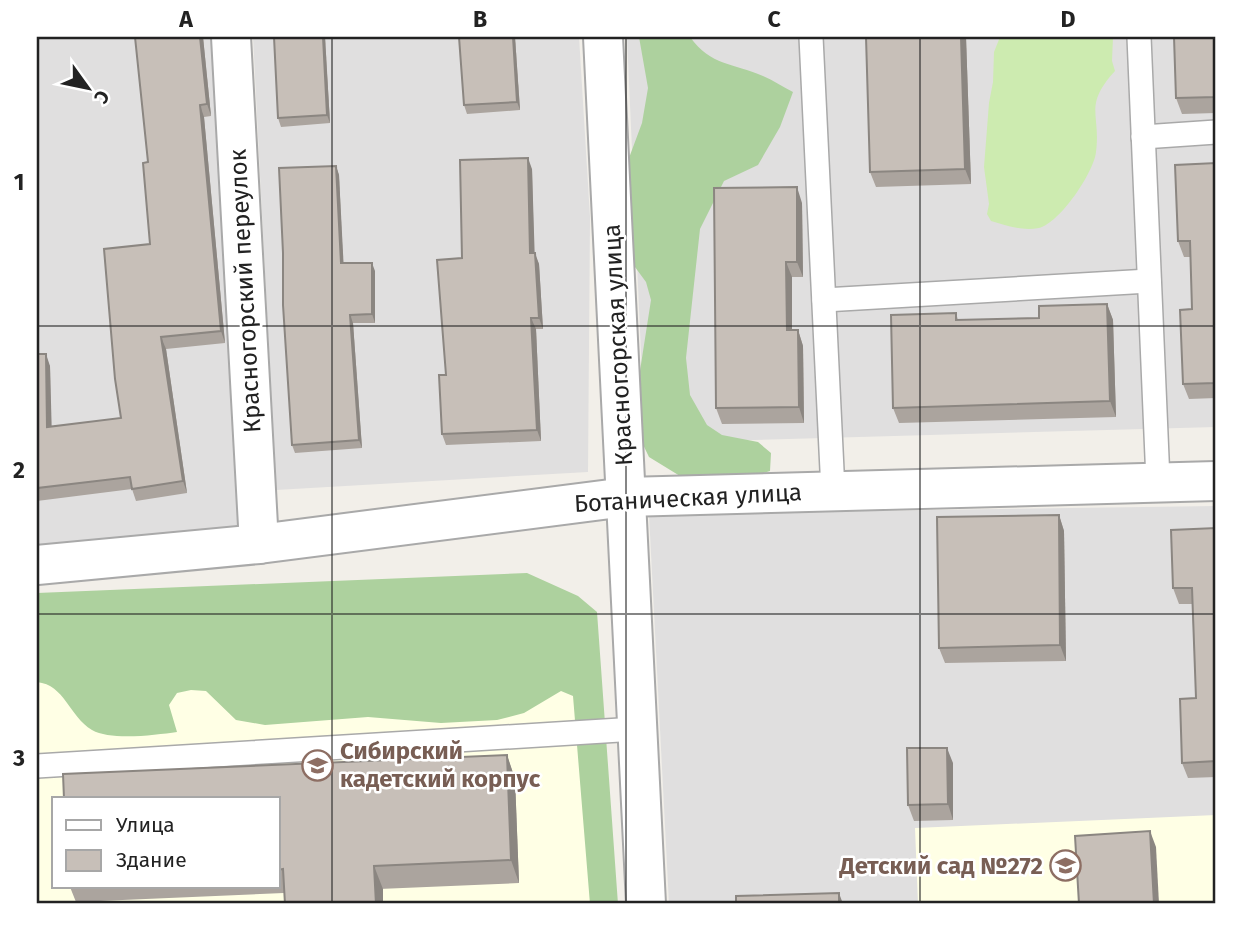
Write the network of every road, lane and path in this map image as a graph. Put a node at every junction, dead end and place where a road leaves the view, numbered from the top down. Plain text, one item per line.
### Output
1 (231, 37) edge
2 (603, 37) edge
3 (811, 37) edge
4 (1139, 37) edge
5 (1216, 132) edge
6 (1143, 136) junction
7 (1149, 281) junction
8 (824, 300) junction
9 (1158, 481) junction
10 (1216, 481) edge
11 (833, 491) junction
12 (626, 497) junction
13 (259, 544) junction
14 (37, 565) edge
15 (636, 729) junction
16 (37, 765) edge
17 (646, 904) edge

1 - 13 street, Красногорский переулок
2 - 12 street, Красногорская улица
3 - 8 lane
4 - 6 lane
5 - 6 lane
6 - 7 lane
7 - 8 lane
7 - 9 lane
8 - 11 lane
9 - 10 street, Ботаническая улица
9 - 11 street, Ботаническая улица
11 - 12 street, Ботаническая улица
12 - 13 street, Ботаническая улица
12 - 15 street, Красногорская улица
13 - 14 street, Ботаническая улица
15 - 16 lane
15 - 17 street, Красногорская улица

